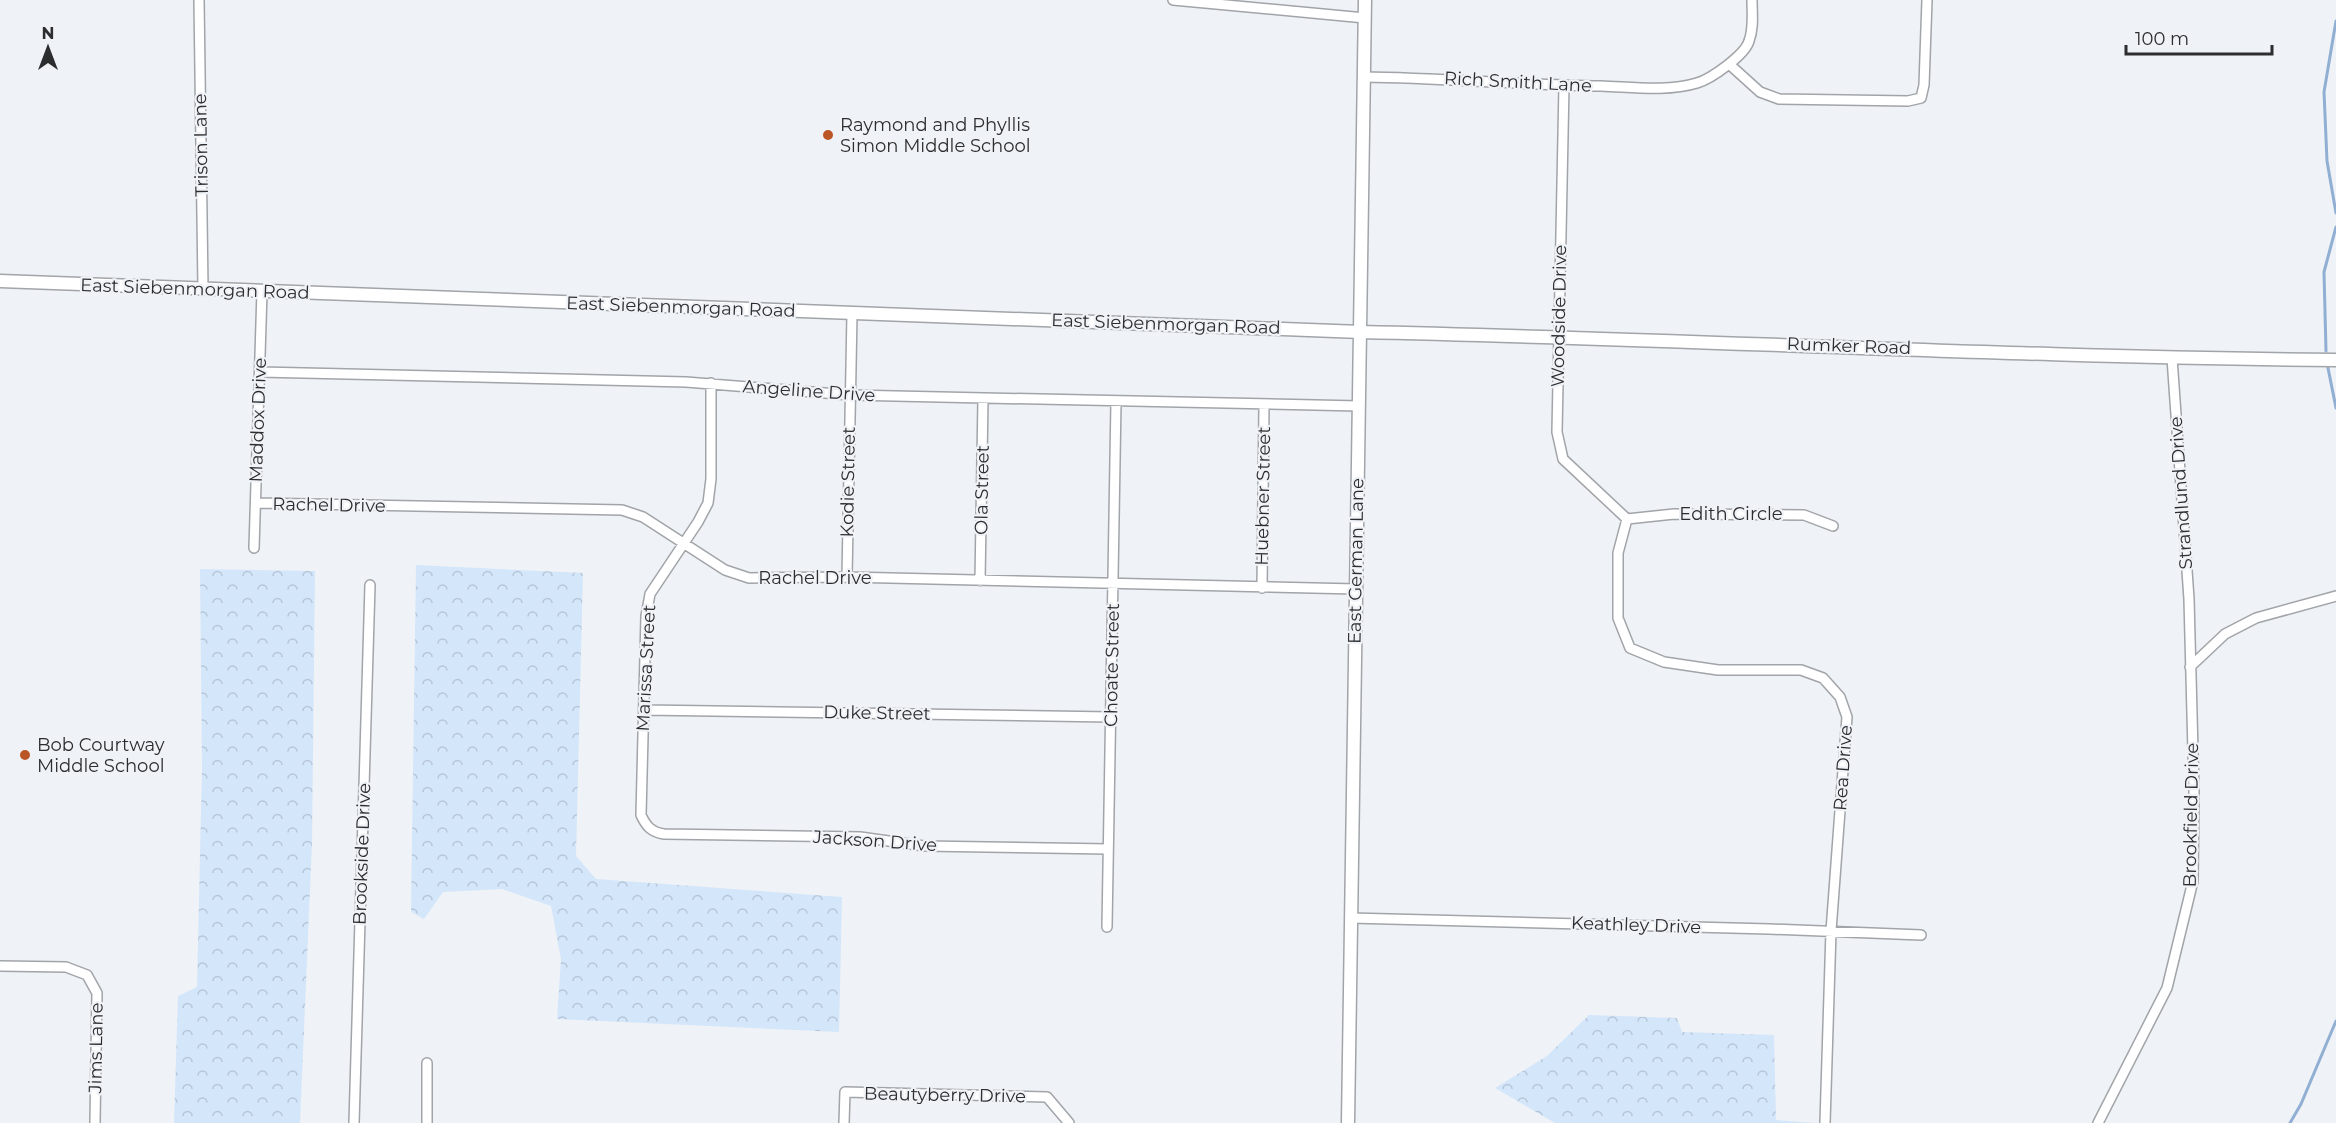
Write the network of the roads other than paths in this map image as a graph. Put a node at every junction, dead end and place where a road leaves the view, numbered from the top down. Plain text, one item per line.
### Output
1 (199, 0) edge
2 (1173, 0) edge
3 (1365, 0) edge
4 (1752, 0) edge
5 (1927, 0) edge
6 (1365, 18) junction
7 (1729, 64) junction
8 (1364, 77) junction
9 (1564, 86) junction
10 (0, 281) edge
11 (203, 289) junction
12 (262, 291) junction
13 (852, 314) junction
14 (1361, 332) junction
15 (1558, 336) junction
16 (2172, 358) junction
17 (2336, 360) edge
18 (260, 372) junction
19 (711, 383) junction
20 (850, 395) junction
21 (984, 399) junction
22 (1116, 402) junction
23 (1264, 405) junction
24 (1359, 406) junction
25 (256, 503) junction
26 (1627, 519) junction
27 (1833, 526) dead end
28 (683, 543) junction
29 (255, 548) dead end
30 (847, 578) junction
31 (980, 581) junction
32 (370, 585) dead end
33 (1113, 585) junction
34 (1262, 588) junction
35 (1356, 589) junction
36 (2336, 596) edge
37 (2189, 628) joint
38 (2190, 667) junction
39 (644, 710) junction
40 (1111, 717) junction
41 (645, 825) joint
42 (1108, 849) junction
43 (1350, 918) junction
44 (1107, 927) dead end
45 (1831, 931) junction
46 (1921, 936) dead end
47 (0, 966) edge
48 (427, 1063) dead end
49 (95, 1123) edge
50 (354, 1123) edge
51 (427, 1123) edge
52 (844, 1123) edge
53 (1069, 1123) edge
54 (1348, 1123) edge
55 (1824, 1123) edge
56 (2098, 1123) edge

1 - 11 street, Trison Lane
2 - 6 street
3 - 6 street, East German Lane
4 - 7 street, Rich Smith Lane
5 - 7 street
6 - 8 street, East German Lane
7 - 9 street, Rich Smith Lane
8 - 9 street, Rich Smith Lane
8 - 14 street, East German Lane
9 - 15 street, Woodside Drive
10 - 11 street, East Siebenmorgan Road
11 - 12 street, East Siebenmorgan Road
12 - 13 street, East Siebenmorgan Road
12 - 18 street, Maddox Drive
13 - 14 street, East Siebenmorgan Road
13 - 20 street, Kodie Street
14 - 15 street, Rumker Road
14 - 24 street, East German Lane
15 - 16 street, Rumker Road
15 - 26 street, Woodside Drive
16 - 17 street, Rumker Road
16 - 37 street, Strandlund Drive
18 - 19 street, Angeline Drive
18 - 25 street, Maddox Drive
19 - 20 street, Angeline Drive
19 - 28 street, Marissa Street
20 - 21 street, Angeline Drive
20 - 30 street, Kodie Street
21 - 22 street, Angeline Drive
21 - 31 street, Ola Street
22 - 23 street, Angeline Drive
22 - 33 street, Choate Street
23 - 24 street, Angeline Drive
23 - 34 street, Huebner Street
24 - 35 street, East German Lane
25 - 28 street, Rachel Drive
25 - 29 street, Maddox Drive
26 - 27 street, Edith Circle
26 - 45 street, Rea Drive
28 - 30 street, Rachel Drive
28 - 39 street, Marissa Street
30 - 31 street, Rachel Drive
31 - 33 street, Rachel Drive
32 - 50 street, Brookside Drive
33 - 34 street, Rachel Drive
33 - 40 street, Choate Street
34 - 35 street, Rachel Drive
35 - 43 street, East German Lane
36 - 38 street
37 - 38 street, Brookfield Drive
38 - 56 street, Brookfield Drive
39 - 40 street, Duke Street
39 - 41 street, Marissa Street
40 - 42 street, Choate Street
41 - 42 street, Jackson Drive
42 - 44 street, Choate Street
43 - 45 street, Keathley Drive
43 - 54 street, East German Lane
45 - 46 street, Keathley Drive
45 - 55 street, Rea Drive
47 - 49 street, Jims Lane
48 - 51 street
52 - 53 street, Beautyberry Drive

